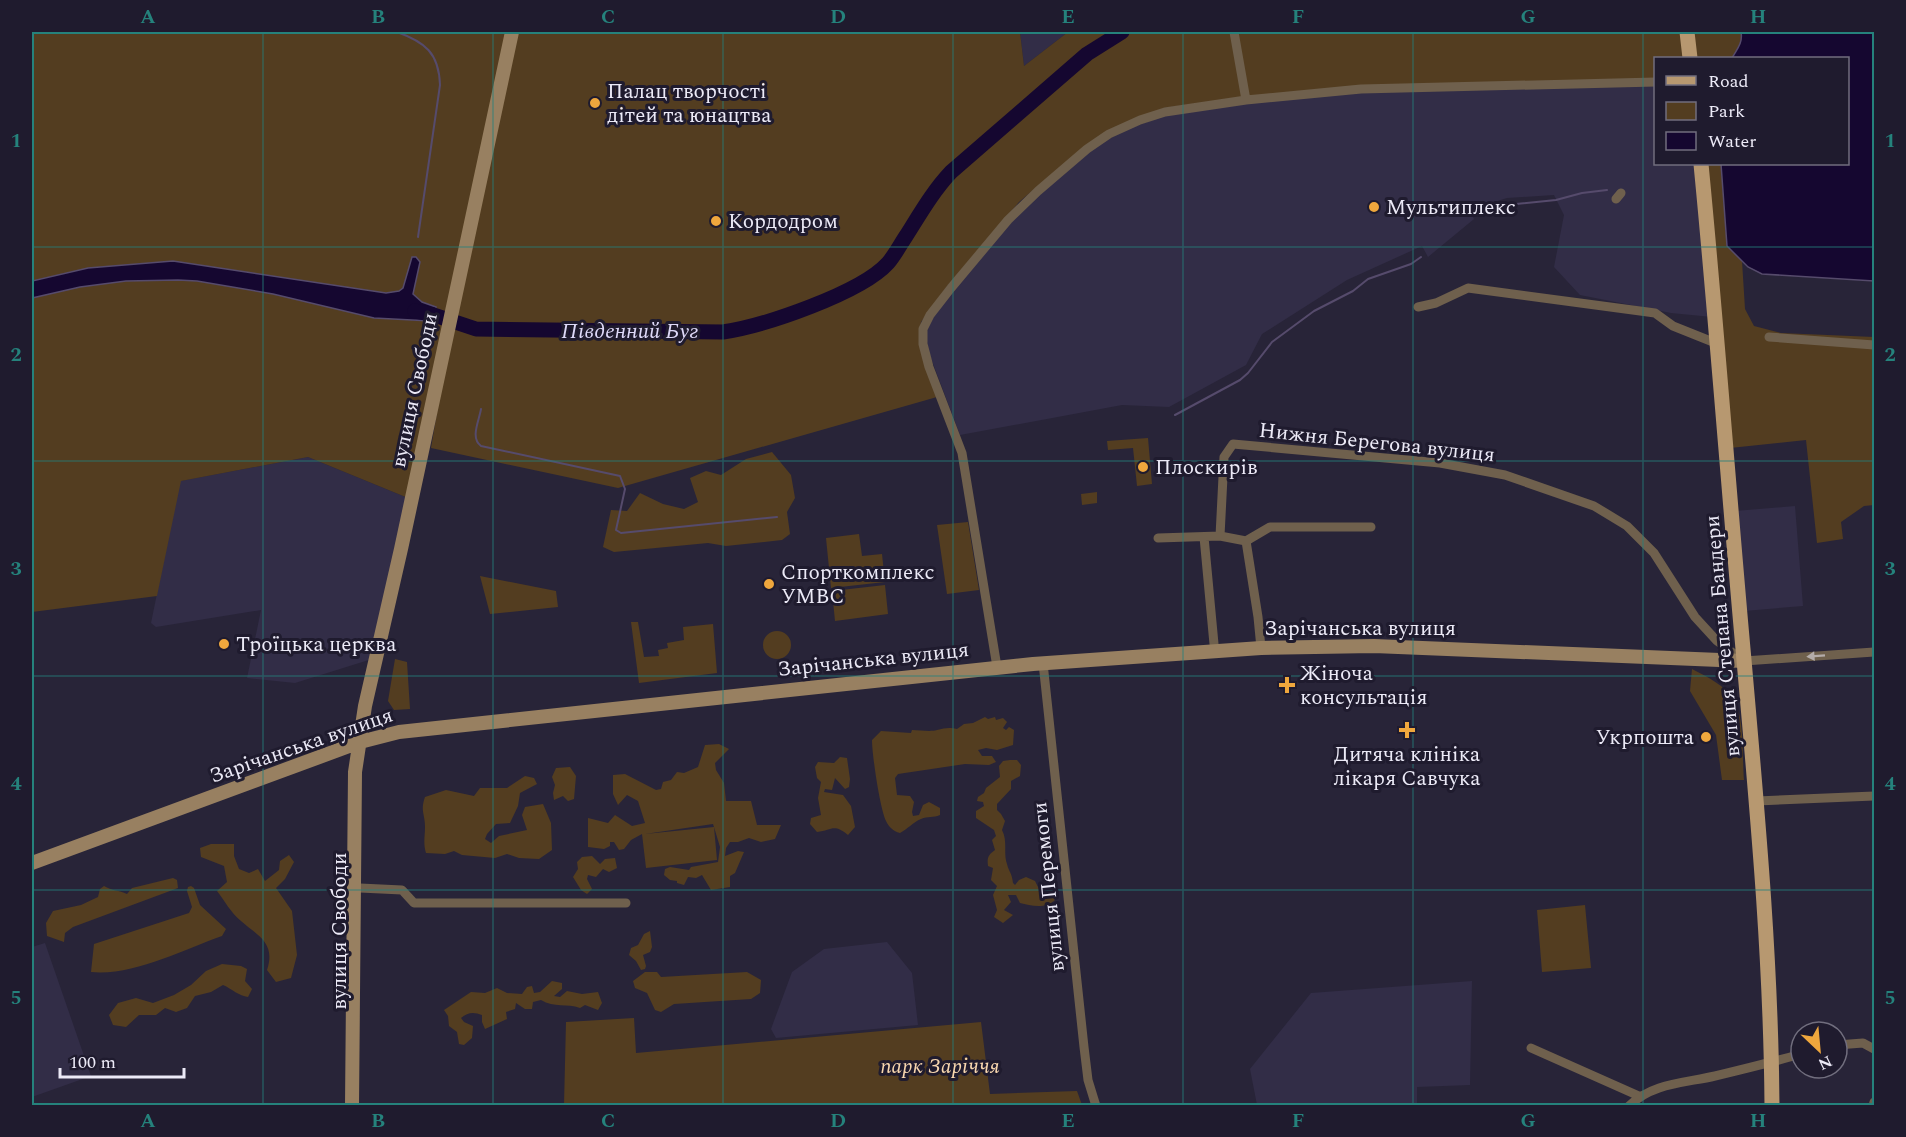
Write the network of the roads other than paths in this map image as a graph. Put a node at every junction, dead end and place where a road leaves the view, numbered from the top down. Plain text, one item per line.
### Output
1 (512, 32) edge
2 (1688, 34) edge
3 (1235, 35) edge
4 (1690, 57) edge
5 (1654, 82) edge
6 (1246, 100) junction
7 (1701, 165) edge
8 (1418, 307) dead end
9 (1768, 337) dead end
10 (1718, 344) junction
11 (1875, 345) edge
12 (1371, 527) dead end
13 (1220, 536) junction
14 (1204, 537) junction
15 (1158, 538) dead end
16 (1246, 540) junction
17 (1214, 644) dead end
18 (1261, 648) junction
19 (1875, 652) edge
20 (1744, 661) junction
21 (1042, 663) junction
22 (997, 667) junction
23 (360, 742) junction
24 (1875, 796) edge
25 (1757, 801) junction
26 (32, 863) edge
27 (358, 892) junction
28 (626, 903) dead end
29 (356, 999) junction
30 (1849, 1044) edge
31 (1531, 1048) dead end
32 (1875, 1049) edge
33 (1789, 1058) edge
34 (1772, 1063) junction
35 (1639, 1096) junction
36 (352, 1106) edge
37 (358, 1106) edge
38 (1096, 1106) edge
39 (1629, 1106) edge
40 (1772, 1106) edge

1 - 23 street, вулиця Свободи
2 - 4 main road
3 - 6 street
5 - 6 street
6 - 22 street
7 - 10 main road, вулиця Степана Бандери
8 - 10 street
9 - 11 street
10 - 20 main road, вулиця Степана Бандери
12 - 16 street
13 - 14 street
13 - 16 street
13 - 20 street, Нижня Берегова вулиця
14 - 15 street
14 - 17 street
16 - 18 street
18 - 20 street, Зарічанська вулиця
18 - 21 street, Зарічанська вулиця
19 -> 20 street
20 - 25 main road, вулиця Степана Бандери
21 - 22 street, Зарічанська вулиця
21 - 38 street, вулиця Перемоги
22 - 23 street, Зарічанська вулиця
23 - 26 street, Зарічанська вулиця
23 - 27 street, вулиця Свободи
24 - 25 street
25 - 34 main road, вулиця Степана Бандери
27 - 28 street
27 - 29 street, вулиця Свободи
29 - 36 street, вулиця Свободи
29 - 37 street, вулиця Свободи
30 - 32 street
31 - 35 street
33 - 34 street
34 - 35 street
34 - 40 main road, вулиця Степана Бандери
35 - 39 street

